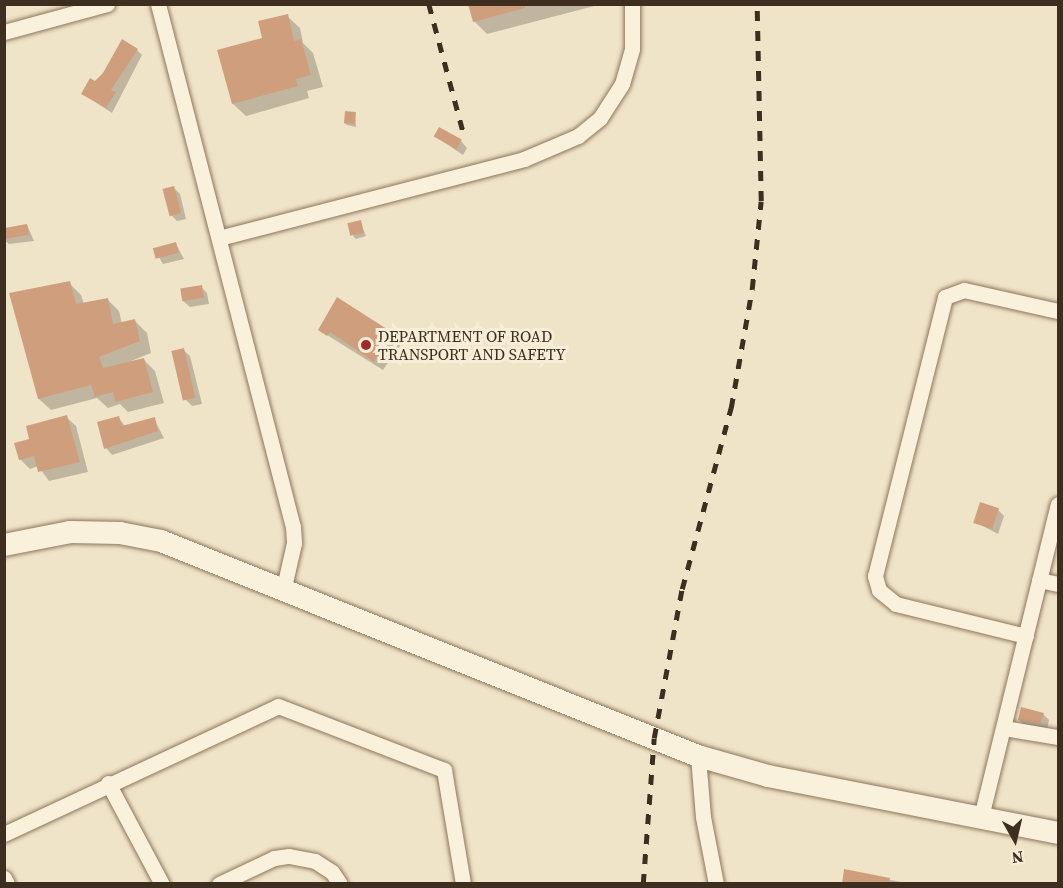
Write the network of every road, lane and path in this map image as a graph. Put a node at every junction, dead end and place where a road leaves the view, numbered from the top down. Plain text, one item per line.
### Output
1 (107, 4) edge
2 (158, 4) edge
3 (632, 4) edge
4 (4, 32) edge
5 (219, 237) junction
6 (1059, 311) edge
7 (1059, 504) edge
8 (4, 545) edge
9 (1039, 580) junction
10 (1059, 584) edge
11 (284, 587) junction
12 (1026, 636) junction
13 (1004, 728) junction
14 (1059, 737) edge
15 (698, 756) junction
16 (108, 783) junction
17 (981, 817) junction
18 (1059, 833) edge
19 (4, 834) edge
20 (4, 878) edge
21 (7, 884) edge
22 (162, 884) edge
23 (219, 884) edge
24 (340, 884) edge
25 (463, 884) edge
26 (716, 884) edge

1 - 4 street
2 - 5 street
3 - 5 street
5 - 11 street
6 - 12 street
7 - 9 street
8 - 11 street
9 - 10 street
9 - 12 street
11 - 15 street
12 - 13 street
13 - 14 street
13 - 17 street
15 - 17 street
15 - 26 street
16 - 19 street
16 - 22 street
16 - 25 street
17 - 18 street
20 - 21 street
23 - 24 street

